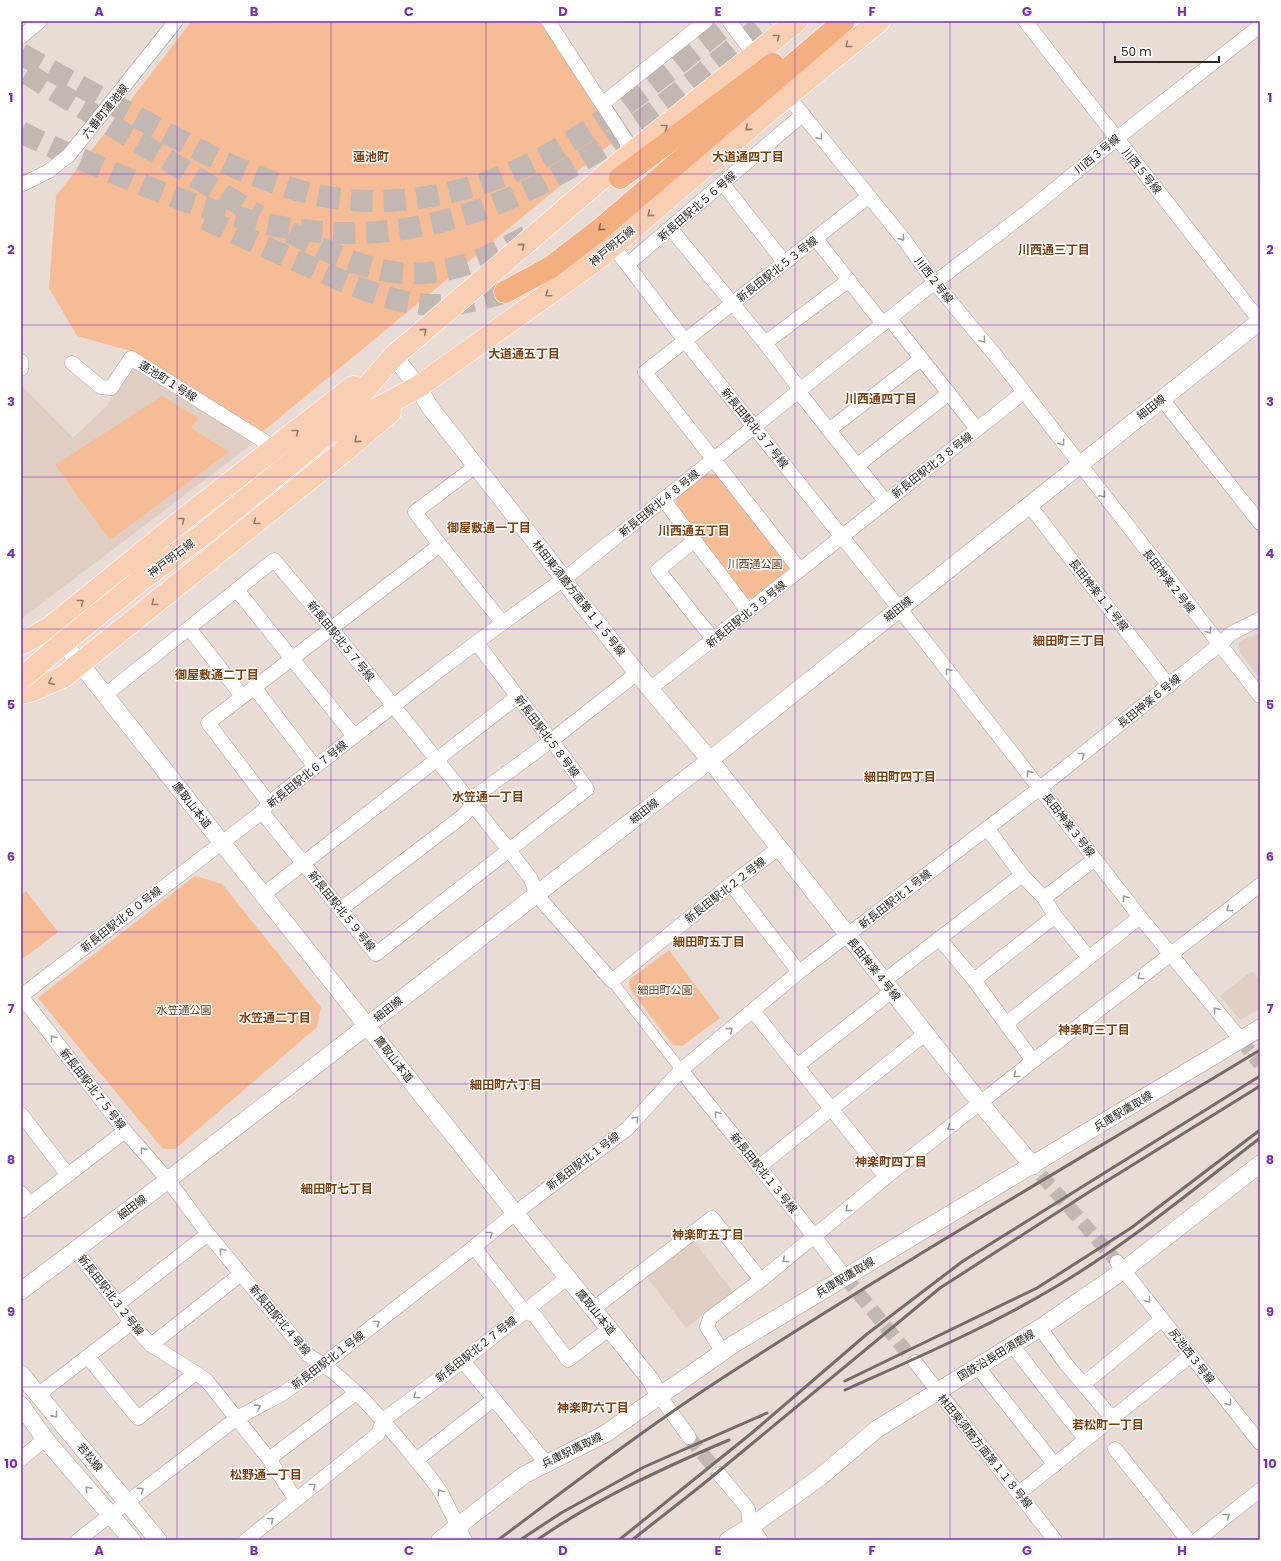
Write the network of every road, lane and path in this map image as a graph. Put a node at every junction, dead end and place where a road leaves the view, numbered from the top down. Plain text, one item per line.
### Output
1 (40, 21) edge
2 (176, 21) edge
3 (548, 21) edge
4 (706, 21) edge
5 (729, 21) edge
6 (797, 21) edge
7 (828, 21) edge
8 (844, 21) edge
9 (879, 21) edge
10 (1026, 21) edge
11 (1260, 26) edge
12 (21, 36) edge
13 (771, 75) junction
14 (602, 104) junction
15 (802, 115) junction
16 (1116, 139) junction
17 (630, 154) junction
18 (620, 178) dead end
19 (723, 184) junction
20 (21, 185) edge
21 (868, 197) junction
22 (671, 229) junction
23 (816, 239) junction
24 (613, 246) junction
25 (784, 262) junction
26 (628, 264) junction
27 (849, 280) junction
28 (935, 283) junction
29 (505, 292) tunnel mouth
30 (732, 304) junction
31 (886, 321) junction
32 (1260, 321) edge
33 (686, 342) junction
34 (765, 343) junction
35 (394, 356) junction
36 (921, 359) junction
37 (21, 361) edge
38 (72, 363) dead end
39 (21, 369) edge
40 (418, 387) junction
41 (798, 391) junction
42 (1024, 392) junction
43 (949, 393) junction
44 (1162, 399) junction
45 (754, 427) junction
46 (978, 429) junction
47 (829, 430) junction
48 (323, 437) junction
49 (275, 448) junction
50 (714, 459) junction
51 (1080, 464) junction
52 (858, 465) junction
53 (476, 466) junction
54 (663, 500) junction
55 (886, 502) junction
56 (1029, 505) junction
57 (1260, 523) edge
58 (841, 537) junction
59 (694, 540) junction
60 (440, 545) junction
61 (800, 570) junction
62 (564, 579) junction
63 (237, 590) junction
64 (899, 608) junction
65 (748, 612) junction
66 (1260, 619) edge
67 (502, 622) junction
68 (51, 626) junction
69 (189, 628) junction
70 (331, 628) junction
71 (713, 640) junction
72 (478, 643) junction
73 (21, 644) edge
74 (1219, 646) junction
75 (293, 658) junction
76 (79, 662) junction
77 (637, 673) junction
78 (21, 679) edge
79 (1169, 686) junction
80 (254, 687) junction
81 (650, 690) junction
82 (21, 693) edge
83 (105, 696) junction
84 (242, 696) junction
85 (1260, 696) edge
86 (517, 697) junction
87 (393, 706) junction
88 (354, 736) junction
89 (552, 740) junction
90 (435, 760) junction
91 (710, 760) junction
92 (315, 767) junction
93 (1040, 788) junction
94 (472, 805) junction
95 (265, 807) junction
96 (987, 828) junction
97 (221, 842) junction
98 (779, 848) junction
99 (509, 850) junction
100 (1096, 859) junction
101 (304, 863) junction
102 (1022, 875) junction
103 (731, 884) junction
104 (1260, 885) edge
105 (264, 894) junction
106 (536, 894) junction
107 (1044, 898) junction
108 (341, 909) junction
109 (1056, 916) junction
110 (1140, 917) junction
111 (848, 936) junction
112 (939, 938) junction
113 (1171, 953) junction
114 (1089, 958) junction
115 (799, 972) junction
116 (974, 980) junction
117 (612, 981) junction
118 (888, 986) junction
119 (21, 996) edge
120 (753, 1011) junction
121 (1006, 1023) junction
122 (368, 1024) junction
123 (1260, 1028) edge
124 (926, 1034) junction
125 (1241, 1040) junction
126 (1033, 1061) junction
127 (797, 1066) junction
128 (681, 1070) junction
129 (981, 1104) junction
130 (831, 1110) junction
131 (21, 1114) edge
132 (125, 1130) junction
133 (1260, 1164) edge
134 (760, 1166) junction
135 (1037, 1170) junction
136 (68, 1175) junction
137 (886, 1177) junction
138 (168, 1180) junction
139 (24, 1203) edge
140 (515, 1213) junction
141 (208, 1234) junction
142 (815, 1236) junction
143 (474, 1247) junction
144 (75, 1250) junction
145 (1120, 1266) junction
146 (241, 1274) junction
147 (568, 1277) junction
148 (845, 1277) junction
149 (761, 1280) junction
150 (21, 1291) edge
151 (118, 1304) junction
152 (593, 1309) junction
153 (524, 1312) junction
154 (1162, 1319) junction
155 (131, 1323) junction
156 (1040, 1328) junction
157 (609, 1329) junction
158 (1012, 1345) junction
159 (151, 1346) junction
160 (722, 1351) junction
161 (1191, 1355) junction
162 (88, 1357) junction
163 (463, 1361) junction
164 (915, 1362) tunnel mouth
165 (324, 1364) junction
166 (977, 1366) junction
167 (196, 1373) junction
168 (21, 1374) edge
169 (1085, 1383) junction
170 (937, 1391) junction
171 (356, 1393) junction
172 (39, 1394) junction
173 (659, 1395) junction
174 (494, 1399) junction
175 (21, 1405) edge
176 (237, 1418) junction
177 (1112, 1418) junction
178 (383, 1420) junction
179 (689, 1437) tunnel mouth
180 (45, 1439) junction
181 (1085, 1439) junction
182 (1260, 1443) edge
183 (1115, 1449) dead end
184 (21, 1459) edge
185 (269, 1459) junction
186 (416, 1460) junction
187 (546, 1463) junction
188 (1054, 1465) junction
189 (719, 1474) tunnel mouth
190 (1260, 1490) edge
191 (1019, 1493) junction
192 (296, 1500) junction
193 (126, 1501) junction
194 (110, 1514) junction
195 (461, 1533) edge
196 (754, 1534) edge
197 (1202, 1538) edge
198 (78, 1540) edge
199 (132, 1540) edge
200 (158, 1540) edge
201 (246, 1540) edge
202 (440, 1540) edge
203 (728, 1540) edge
204 (1056, 1540) edge
205 (1188, 1540) edge

1 - 12 street
2 - 20 street, 六番町蓮池線
3 - 14 street
4 - 14 street
5 - 13 street, 川西２号線
13 -> 6 main road, 神戸明石線
7 - 13 highway
8 - 13 highway
9 -> 13 main road, 神戸明石線
10 - 16 street, 川西５号線
11 - 16 street, 川西３号線
13 - 15 street, 川西２号線
17 -> 13 main road, 神戸明石線
13 - 18 highway
13 -> 24 main road, 神戸明石線
13 -> 29 highway
14 - 17 street
15 - 19 street, 新長田駅北５６号線
15 -> 21 street, 川西２号線
16 - 28 street, 川西３号線
16 - 32 street, 川西５号線
35 -> 17 main road, 神戸明石線
19 - 22 street, 新長田駅北５６号線
19 - 25 street
21 - 23 street, 新長田駅北５３号線
21 -> 28 street, 川西２号線
22 - 26 street, 新長田駅北５６号線
22 - 30 street
23 - 25 street, 新長田駅北５３号線
23 - 27 street
24 - 26 street, 新長田駅北３７号線
24 -> 40 main road, 神戸明石線
25 - 30 street, 新長田駅北５３号線
26 - 33 street, 新長田駅北３７号線
27 - 31 street
27 - 34 street
28 - 31 street, 川西３号線
28 -> 42 street, 川西２号線
30 - 33 street, 新長田駅北５３号線
30 - 34 street
31 - 36 street
31 - 41 street, 新長田駅北４８号線
32 - 44 street, 細田線
33 - 45 street, 新長田駅北３７号線
33 - 50 street, 新長田駅北５３号線
34 - 41 street
35 - 40 street, 林田東須磨方面第１１５号線
35 - 48 main road, 神戸明石線
49 -> 35 main road
36 - 43 street
36 - 47 street
37 - 39 street
38 - 49 street, 蓮池町１号線
40 - 48 main road, 神戸明石線
40 - 53 street, 林田東須磨方面第１１５号線
40 -> 76 main road
41 - 45 street, 新長田駅北４８号線
41 - 47 street
42 - 46 street, 新長田駅北３８号線
42 -> 51 street, 川西２号線
43 - 46 street
43 - 52 street
44 - 51 street, 細田線
44 - 57 street
45 - 50 street, 新長田駅北４８号線
45 - 58 street, 新長田駅北３７号線
46 - 55 street, 新長田駅北３８号線
47 - 52 street
48 - 78 main road, 神戸明石線, bridge
68 -> 49 main road
50 - 54 street, 新長田駅北４８号線
50 - 61 street
51 - 56 street, 細田線
51 -> 74 street, 長田神楽２号線
52 - 55 street
53 - 60 street
53 - 62 street, 林田東須磨方面第１１５号線
54 - 59 street
54 - 62 street, 新長田駅北４８号線
55 - 58 street, 新長田駅北３８号線
56 - 64 street, 細田線
56 - 79 street, 長田神楽１１号線
58 - 61 street, 新長田駅北３９号線
58 - 64 street, 新長田駅北３７号線
59 - 65 street
59 - 71 street
60 - 67 street
60 - 70 street
61 - 65 street, 新長田駅北３９号線
62 - 67 street, 新長田駅北４８号線
62 - 77 street, 林田東須磨方面第１１５号線
63 - 69 street, 新長田駅北５７号線
63 - 70 street, 新長田駅北５７号線
63 - 75 street
64 - 91 street, 細田線
93 -> 64 street, 長田神楽３号線
65 - 71 street, 新長田駅北３９号線
66 - 74 street, 長田神楽６号線
67 - 72 street, 新長田駅北４８号線
68 - 73 main road
68 - 76 street, 鷹取山本道
69 - 83 street, 新長田駅北５７号線
69 - 84 street
70 - 75 street
70 - 87 street, 新長田駅北５７号線
71 - 81 street, 新長田駅北３９号線
72 - 86 street, 新長田駅北５８号線
72 - 87 street, 新長田駅北６７号線
74 - 79 street, 長田神楽６号線
74 - 85 street, 長田神楽２号線
75 - 80 street
75 - 88 street
76 -> 82 main road
76 - 83 street, 鷹取山本道
77 - 81 street, 林田東須磨方面第１１５号線
77 - 89 street
93 -> 79 street, 長田神楽６号線
80 - 84 street
80 - 92 street
81 - 91 street, 林田東須磨方面第１１５号線
83 - 97 street, 鷹取山本道
84 - 95 street, 新長田駅北５９号線
86 - 89 street, 新長田駅北５８号線
86 - 90 street
87 - 88 street, 新長田駅北６７号線
87 - 90 street, 新長田駅北５７号線
88 - 92 street, 新長田駅北６７号線
89 - 94 street
89 - 99 street, 新長田駅北５８号線
90 - 94 street, 新長田駅北５７号線
90 - 101 street
91 - 98 street, 長田神楽４号線
91 - 106 street, 細田線
92 - 95 street, 新長田駅北６７号線
93 - 96 street, 新長田駅北１号線
93 - 100 street, 長田神楽３号線
94 - 99 street, 新長田駅北５７号線
94 - 108 street
95 - 97 street, 新長田駅北６７号線
95 - 101 street, 新長田駅北５９号線
96 - 102 street
96 - 111 street, 新長田駅北１号線
97 - 105 street, 鷹取山本道
97 - 119 street, 新長田駅北８０号線
98 - 103 street, 新長田駅北２２号線
98 - 111 street, 長田神楽４号線
99 - 106 street, 新長田駅北５７号線
99 - 108 street, 新長田駅北５９号線
100 - 107 street
110 -> 100 street, 長田神楽３号線
101 - 105 street
101 - 108 street, 新長田駅北５９号線
102 - 107 street
102 - 112 street
103 - 115 street
103 - 117 street, 新長田駅北２２号線
104 -> 113 street
105 - 122 street, 鷹取山本道
106 - 117 street
106 - 122 street, 細田線
107 - 109 street
109 - 114 street
109 - 116 street
110 - 113 street, 長田神楽３号線
110 - 114 street
111 - 115 street, 新長田駅北１号線
111 - 118 street, 長田神楽４号線
112 - 116 street
112 - 118 street
125 -> 113 street, 長田神楽３号線
113 -> 126 street
114 - 121 street
115 - 120 street, 新長田駅北１号線
116 - 121 street
117 - 128 street
118 - 124 street, 長田神楽４号線
118 - 127 street
132 -> 119 street, 新長田駅北７５号線
120 - 127 street
128 -> 120 street, 新長田駅北１号線
121 - 126 street
122 - 138 street, 細田線
122 - 140 street, 鷹取山本道
123 - 125 street, 兵庫駅鷹取線
124 - 129 street, 長田神楽４号線
124 - 130 street
125 - 135 street, 兵庫駅鷹取線
126 -> 129 street
127 - 130 street
134 -> 128 street, 新長田駅北１３号線
140 -> 128 street, 新長田駅北１号線
129 - 135 street, 長田神楽４号線
129 -> 137 street
130 - 134 street
130 - 137 street
131 - 136 street
132 - 136 street
138 -> 132 street, 新長田駅北７５号線
133 - 145 street, 国鉄沿長田須磨線
134 - 142 street, 新長田駅北１３号線
135 - 148 street, 兵庫駅鷹取線
136 - 139 street
137 -> 142 street
138 - 141 street, 新長田駅北４号線
138 - 144 street, 細田線
143 -> 140 street, 新長田駅北１号線
140 - 147 street, 鷹取山本道
146 -> 141 street, 新長田駅北４号線
141 - 151 street
142 - 148 street, 新長田駅北１３号線
142 -> 149 street
143 - 153 street
165 -> 143 street, 新長田駅北１号線
144 - 150 street, 細田線
144 - 151 street, 新長田駅北３２号線
145 -> 154 street, 尻池西３号線
145 - 156 street, 国鉄沿長田須磨線
146 - 159 street
146 - 165 street, 新長田駅北４号線
147 - 152 street, 鷹取山本道
147 - 153 street, 新長田駅北２７号線
148 - 160 street, 兵庫駅鷹取線
149 - 152 street
149 - 160 street
151 - 155 street, 新長田駅北３２号線
152 - 157 street, 鷹取山本道
153 - 157 street
153 - 163 street, 新長田駅北２７号線
154 - 161 street, 尻池西３号線
154 - 169 street
155 - 159 street, 新長田駅北３２号線
155 - 162 street
156 - 158 street, 国鉄沿長田須磨線
156 - 169 street
157 - 173 street, 鷹取山本道
158 - 166 street, 国鉄沿長田須磨線
158 - 181 street
159 - 167 street, 新長田駅北３２号線
160 - 173 street, 兵庫駅鷹取線
161 - 177 street
161 -> 182 street, 尻池西３号線
162 - 167 street
162 - 172 street
163 - 174 street
163 -> 178 street, 新長田駅北２７号線
164 - 170 street, 林田東須磨方面第１１８号線
165 - 171 street, 新長田駅北４号線
176 -> 165 street, 新長田駅北１号線
166 - 170 street, 国鉄沿長田須磨線
166 - 188 street
167 - 176 street, 新長田駅北３２号線
168 - 172 street, 若松線
169 - 177 street
170 - 191 street, 林田東須磨方面第１１８号線
170 - 196 street, 国鉄沿長田須磨線
171 - 178 street, 新長田駅北４号線
171 - 185 street
172 -> 193 street, 若松線
173 - 179 street, 鷹取山本道
173 - 187 street, 兵庫駅鷹取線
174 - 186 street
174 - 187 street
175 - 180 street, 若松線
176 - 185 street, 新長田駅北３２号線
193 -> 176 street, 新長田駅北１号線
177 - 181 street
178 - 186 street, 新長田駅北４号線
192 -> 178 street
180 - 184 street
194 -> 180 street, 若松線
181 - 188 street
183 - 205 street
185 - 192 street, 新長田駅北３２号線
195 -> 186 street, 新長田駅北４号線
187 - 195 street, 兵庫駅鷹取線
188 - 191 street
189 - 196 street
197 -> 190 street
191 - 204 street, 林田東須磨方面第１１８号線
201 -> 192 street
193 - 194 street, 新長田駅北１号線
193 - 200 street, 若松線
194 - 198 street, 新長田駅北１号線
194 - 199 street, 若松線
195 - 202 street, 兵庫駅鷹取線
196 - 203 street, 国鉄沿長田須磨線

